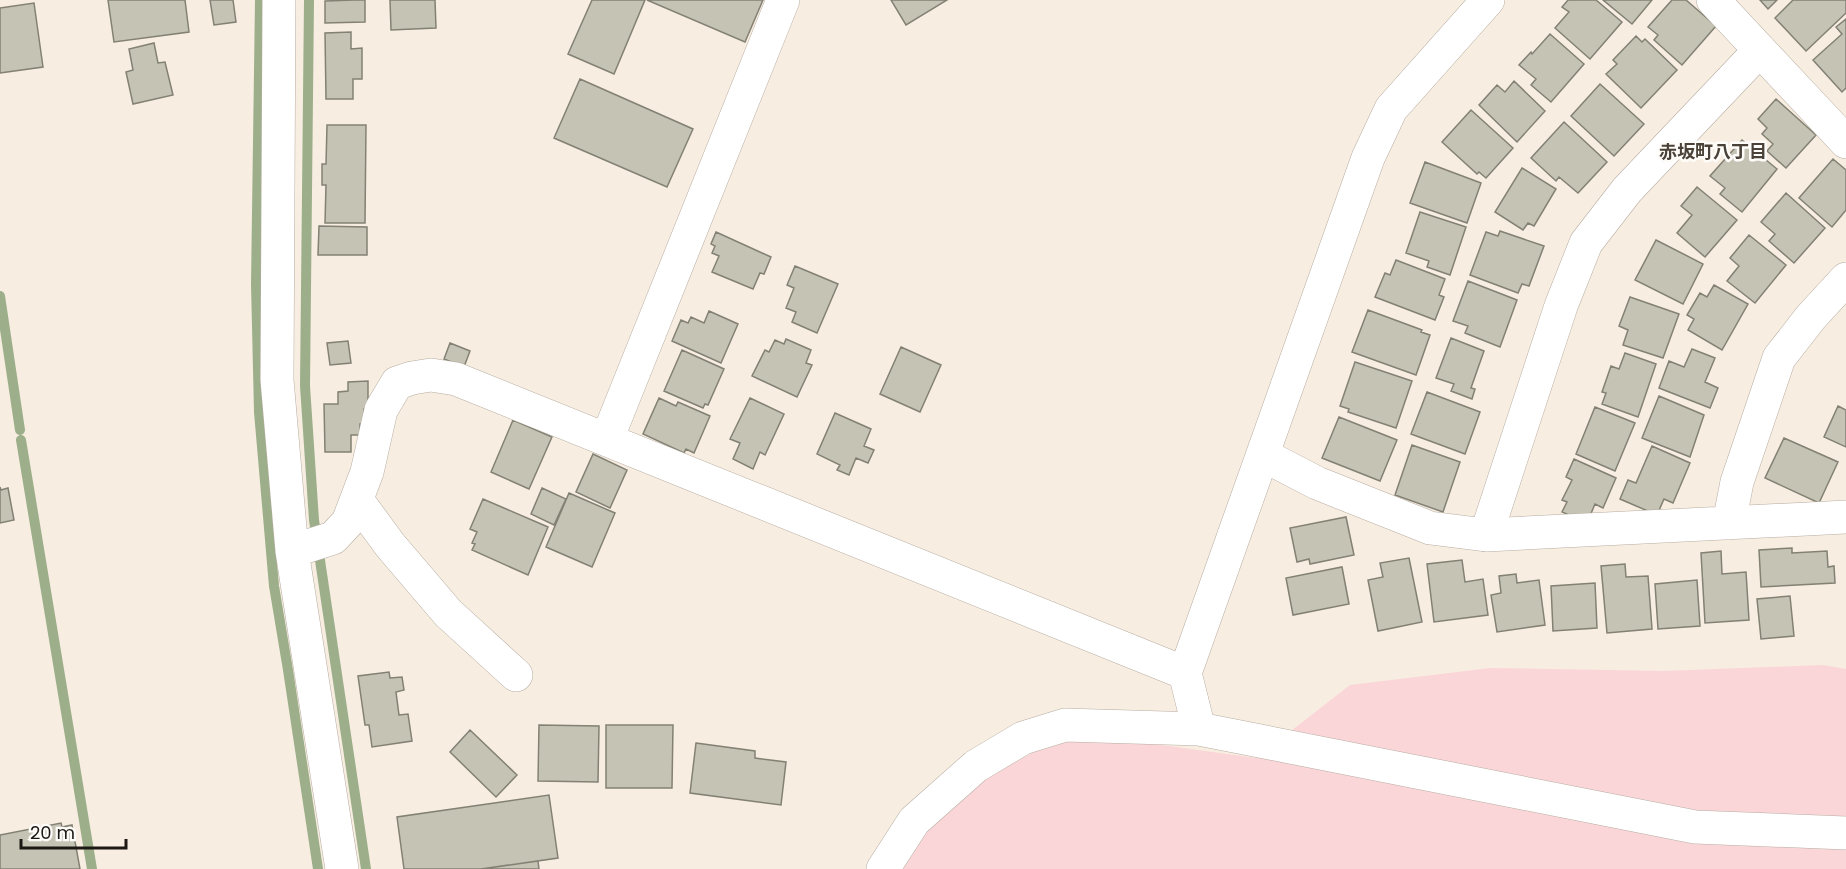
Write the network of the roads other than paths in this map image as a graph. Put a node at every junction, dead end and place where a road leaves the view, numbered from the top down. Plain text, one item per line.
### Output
1 (279, 0) edge
2 (783, 0) edge
3 (1488, 0) edge
4 (1713, 0) edge
5 (1760, 50) junction
6 (1846, 142) edge
7 (1846, 279) edge
8 (607, 439) junction
9 (1263, 455) junction
10 (357, 500) junction
11 (1846, 517) edge
12 (1729, 523) junction
13 (1486, 535) junction
14 (311, 545) junction
15 (1185, 673) junction
16 (516, 675) dead end
17 (1199, 729) junction
18 (1846, 833) edge
19 (342, 869) edge
20 (883, 869) edge

1 - 14 street
2 - 8 street
3 - 9 street
4 - 5 street
5 - 6 street
5 - 13 street
7 - 12 street
8 - 10 street
8 - 15 street
9 - 13 street
9 - 15 street
10 - 14 street
10 - 16 street
11 - 12 street
12 - 13 street
14 - 19 street
15 - 17 street
17 - 18 street
17 - 20 street

